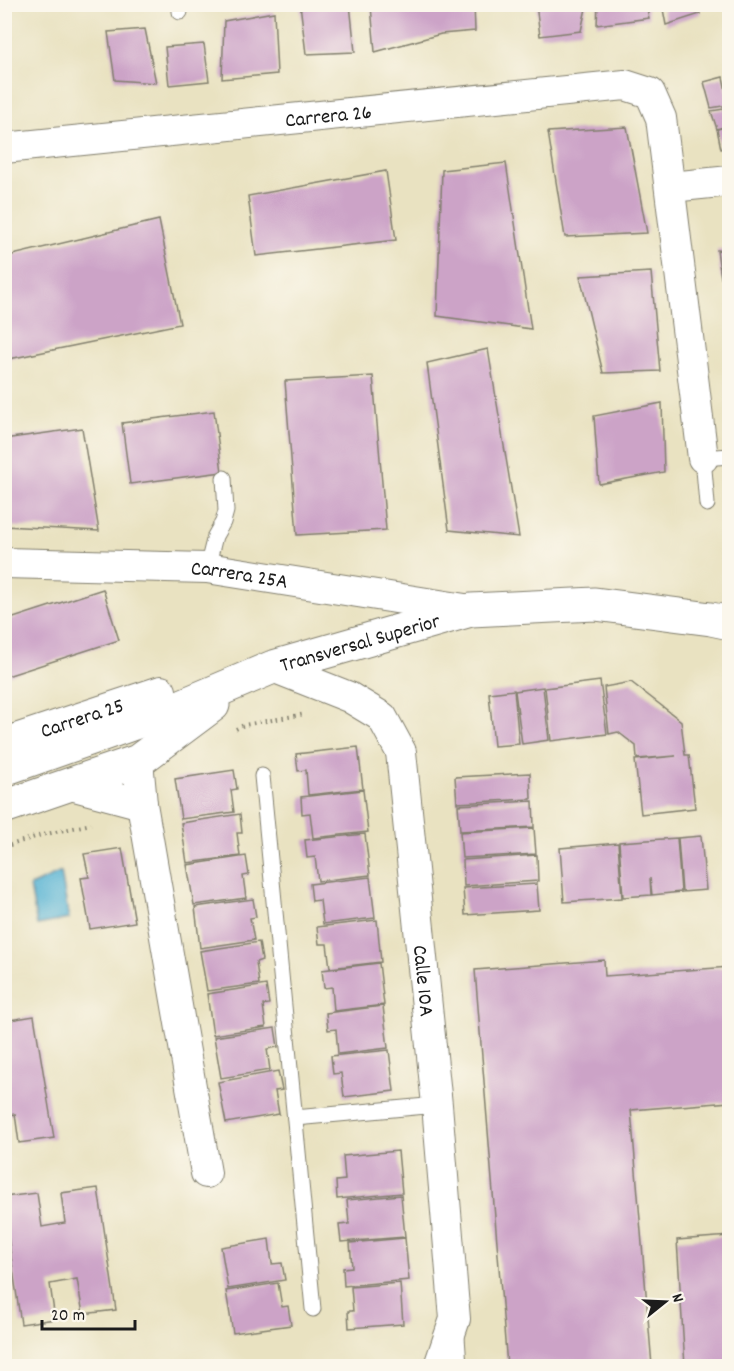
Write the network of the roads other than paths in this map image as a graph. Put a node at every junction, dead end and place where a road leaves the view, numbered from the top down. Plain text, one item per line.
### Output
1 (4, 148) edge
2 (729, 181) edge
3 (671, 187) junction
4 (716, 457) edge
5 (224, 478) dead end
6 (707, 504) dead end
7 (4, 563) edge
8 (207, 568) junction
9 (471, 610) junction
10 (729, 623) edge
11 (262, 672) junction
12 (175, 694) junction
13 (4, 743) edge
14 (138, 762) junction
15 (4, 769) edge
16 (262, 776) dead end
17 (71, 784) junction
18 (142, 804) junction
19 (4, 807) edge
20 (438, 1105) junction
21 (295, 1118) junction
22 (206, 1173) dead end
23 (313, 1309) dead end
24 (455, 1318) junction
25 (439, 1366) edge
26 (459, 1366) edge

1 - 3 street, Carrera 26
2 - 3 street
3 - 4 street
4 - 6 lane
5 - 8 lane
7 - 8 street, Carrera 25A
8 - 9 street, Carrera 25A
9 - 10 main road, Transversal Superior
9 - 11 main road, Transversal Superior
11 - 12 main road, Transversal Superior
11 - 14 main road
11 - 20 street, Calle 10A
12 - 13 street, Carrera 25
12 - 15 main road, Transversal Superior
14 - 17 main road
14 - 18 street
16 - 21 lane
17 - 18 street
17 - 19 main road
18 - 22 street
20 - 21 lane
20 - 24 street, Calle 10A
21 - 23 lane
24 - 25 street, Calle 10A
24 - 26 lane

